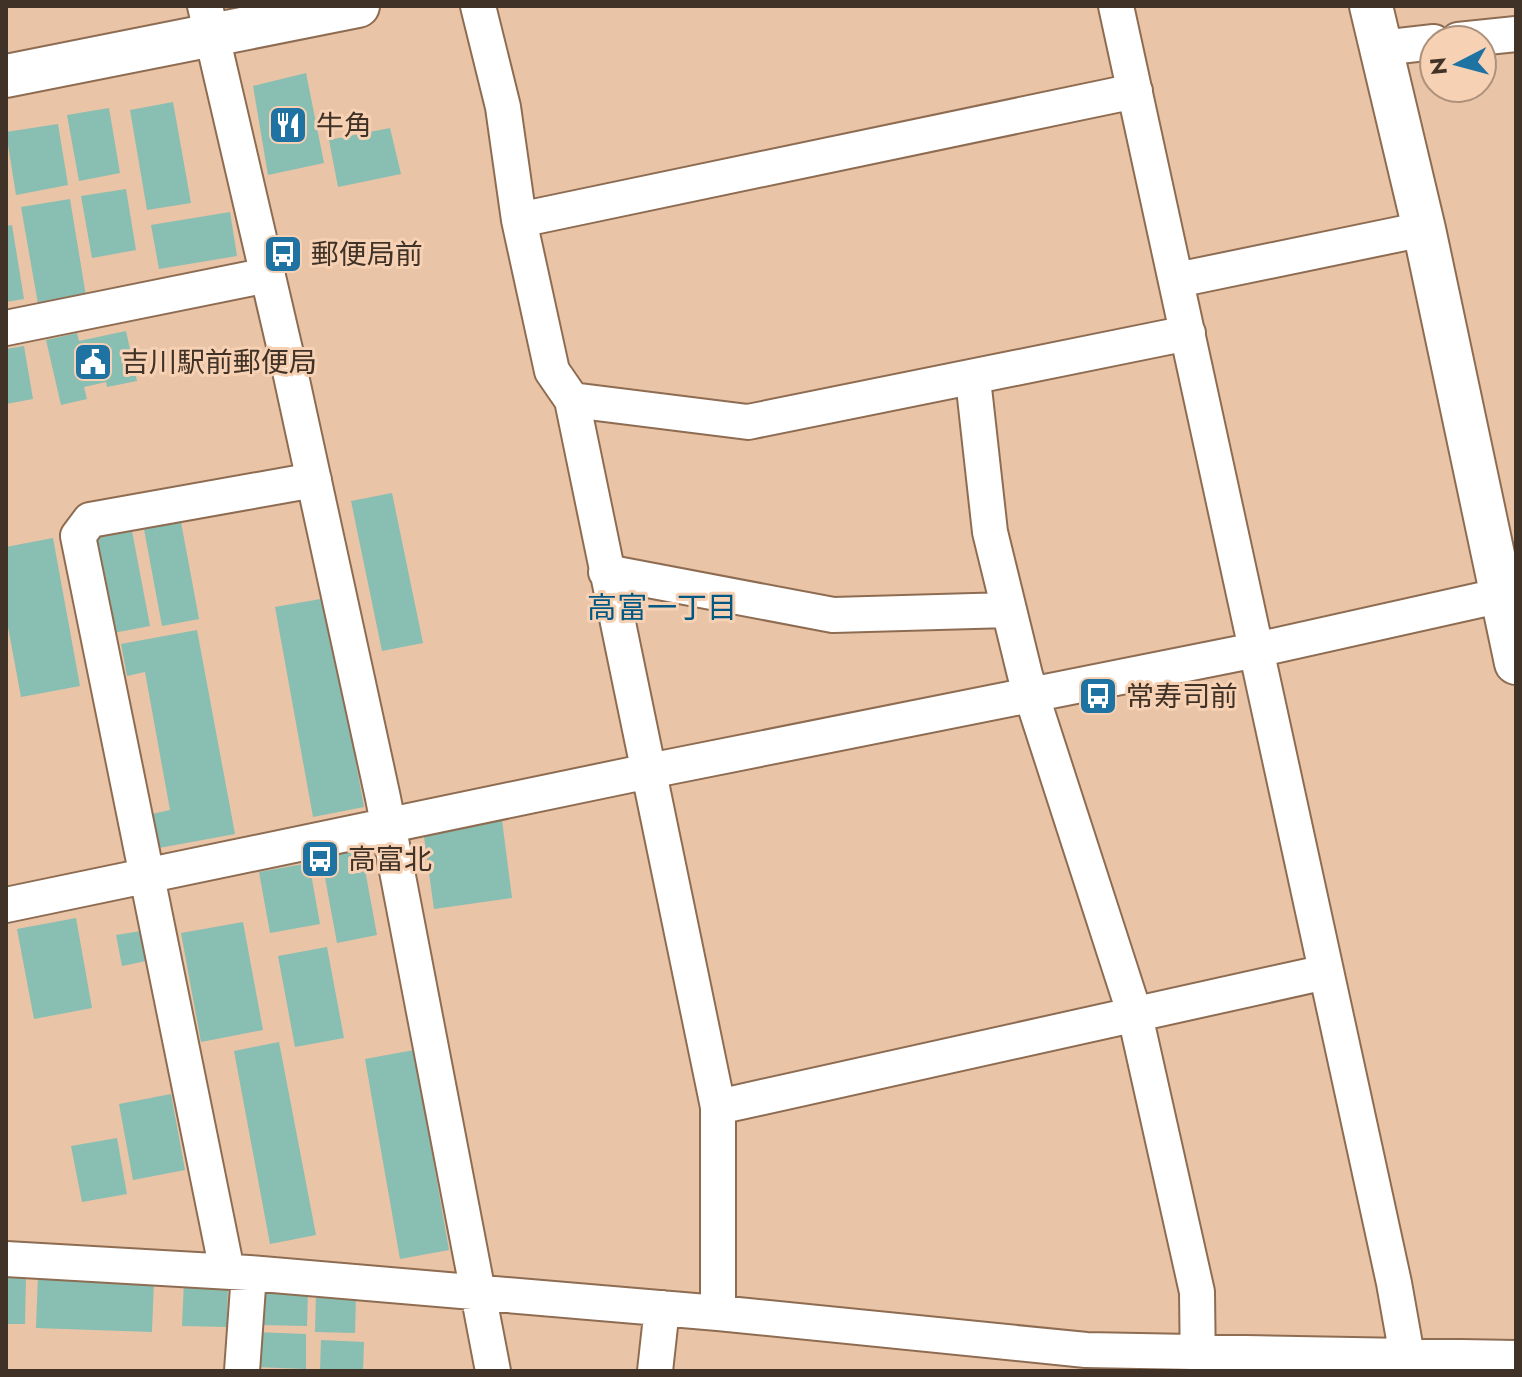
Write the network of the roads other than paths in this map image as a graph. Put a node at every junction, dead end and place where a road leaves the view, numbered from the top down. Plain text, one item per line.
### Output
1 (358, 6) edge
2 (478, 6) edge
3 (1116, 6) edge
4 (1371, 6) edge
5 (208, 20) edge
6 (1418, 44) edge
7 (1381, 48) junction
8 (6, 76) edge
9 (1135, 91) junction
10 (519, 220) junction
11 (1424, 229) junction
12 (268, 275) junction
13 (1177, 280) junction
14 (6, 328) edge
15 (1188, 333) junction
16 (973, 379) junction
17 (572, 400) junction
18 (314, 480) junction
19 (606, 572) junction
20 (1509, 594) edge
21 (1009, 610) junction
22 (1256, 650) junction
23 (1516, 663) edge
24 (1030, 694) junction
25 (649, 771) junction
26 (389, 827) junction
27 (146, 877) junction
28 (6, 905) edge
29 (1326, 972) junction
30 (1135, 1015) junction
31 (718, 1107) junction
32 (6, 1259) edge
33 (238, 1272) junction
34 (479, 1293) junction
35 (662, 1308) junction
36 (718, 1313) junction
37 (1407, 1356) junction
38 (1516, 1358) edge
39 (1198, 1362) edge
40 (242, 1371) edge
41 (493, 1371) edge
42 (655, 1371) edge

1 - 5 street
2 - 10 street
3 - 9 street
4 - 7 street
5 - 8 street
5 - 12 street
6 - 7 street
7 - 11 street
9 - 10 street
9 - 13 street
10 - 17 street
11 - 13 street
11 - 20 street
12 - 14 street
12 - 18 street
13 - 15 street
15 - 16 street
15 - 22 street
16 - 17 street
16 - 21 street
17 - 19 street
18 - 26 street
18 - 27 street
19 - 21 street
19 - 25 street
20 - 22 street
20 - 23 street
21 - 24 street
22 - 24 street
22 - 29 street
24 - 25 street
24 - 30 street
25 - 26 street
25 - 31 street
26 - 27 street
26 - 34 street
27 - 28 street
27 - 33 street
29 - 30 street
29 - 37 street
30 - 31 street
30 - 39 street
31 - 36 street
32 - 33 street
33 - 34 street
33 - 40 street
34 - 35 street
34 - 41 street
35 - 36 street
35 - 42 street
36 - 39 street
37 - 38 street
37 - 39 street

